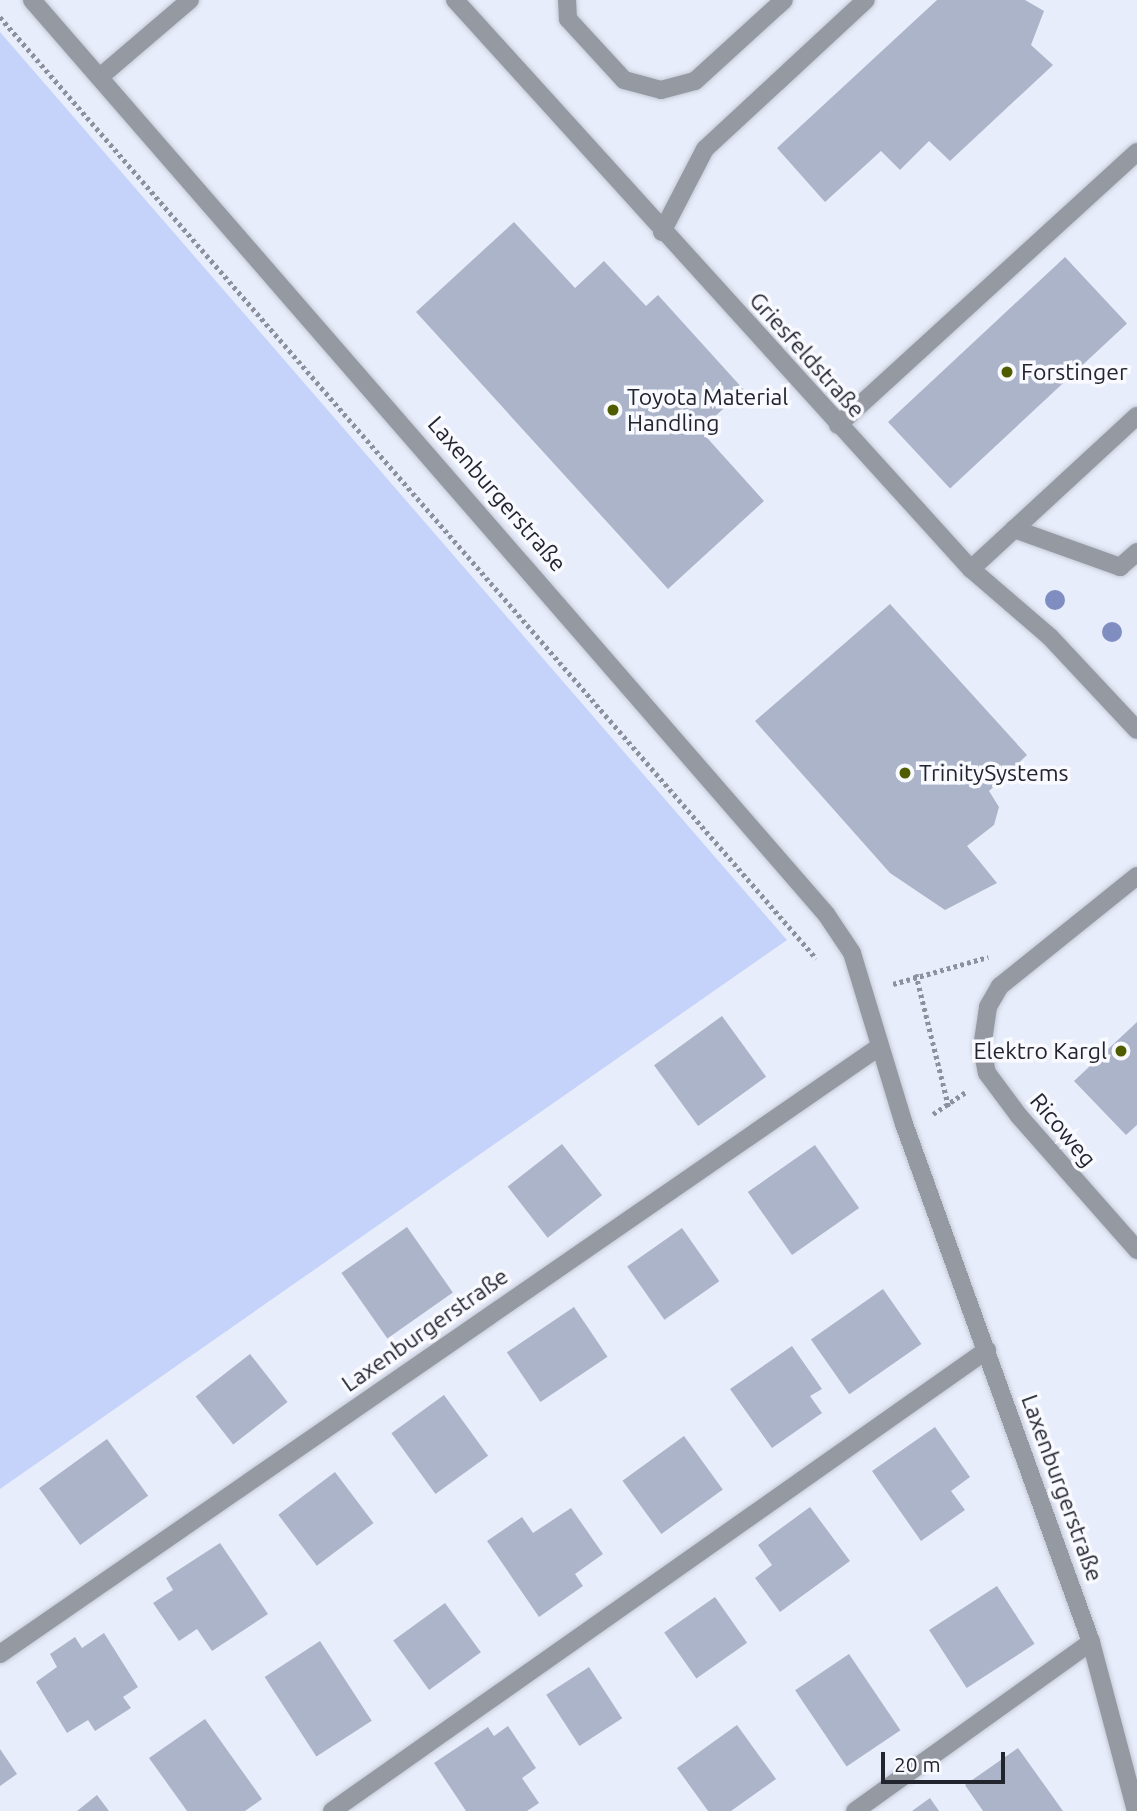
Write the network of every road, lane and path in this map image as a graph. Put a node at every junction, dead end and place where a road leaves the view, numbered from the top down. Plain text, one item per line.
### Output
1 (32, 0) edge
2 (190, 0) edge
3 (456, 0) edge
4 (567, 0) edge
5 (784, 0) edge
6 (845, 0) edge
7 (866, 0) edge
8 (0, 17) edge
9 (839, 25) junction
10 (101, 76) junction
11 (1137, 152) edge
12 (662, 232) junction
13 (1137, 416) edge
14 (838, 425) junction
15 (1014, 529) junction
16 (1137, 552) edge
17 (971, 569) junction
18 (1137, 730) edge
19 (1137, 876) edge
20 (1027, 961) junction
21 (818, 962) dead end
22 (916, 975) junction
23 (864, 995) junction
24 (879, 1046) junction
25 (987, 1073) junction
26 (949, 1107) junction
27 (904, 1124) junction
28 (1137, 1250) edge
29 (987, 1350) junction
30 (1091, 1642) junction
31 (0, 1654) edge
32 (332, 1811) edge
33 (855, 1811) edge
34 (1136, 1811) edge

1 - 10 street, Laxenburgerstraße
2 - 10 street
3 - 12 street, Griesfeldstraße
4 - 5 street
6 - 9 street
7 - 9 street
8 - 21 path
9 - 12 street
10 - 23 street, Laxenburgerstraße
11 - 14 street
12 - 14 street, Griesfeldstraße
13 - 15 street
14 - 17 street, Griesfeldstraße
15 - 16 street
15 - 17 street
17 - 18 street, Griesfeldstraße
19 - 20 street
20 - 22 path
20 - 25 street
22 - 23 path
22 - 26 path
23 - 24 street, Laxenburgerstraße
24 - 27 street, Laxenburgerstraße
24 - 31 street, Laxenburgerstraße
25 - 26 path
25 - 28 street, Ricoweg
26 - 27 path
27 - 29 street, Laxenburgerstraße
29 - 30 street, Laxenburgerstraße
29 - 32 street
30 - 33 street
30 - 34 street, Laxenburgerstraße

